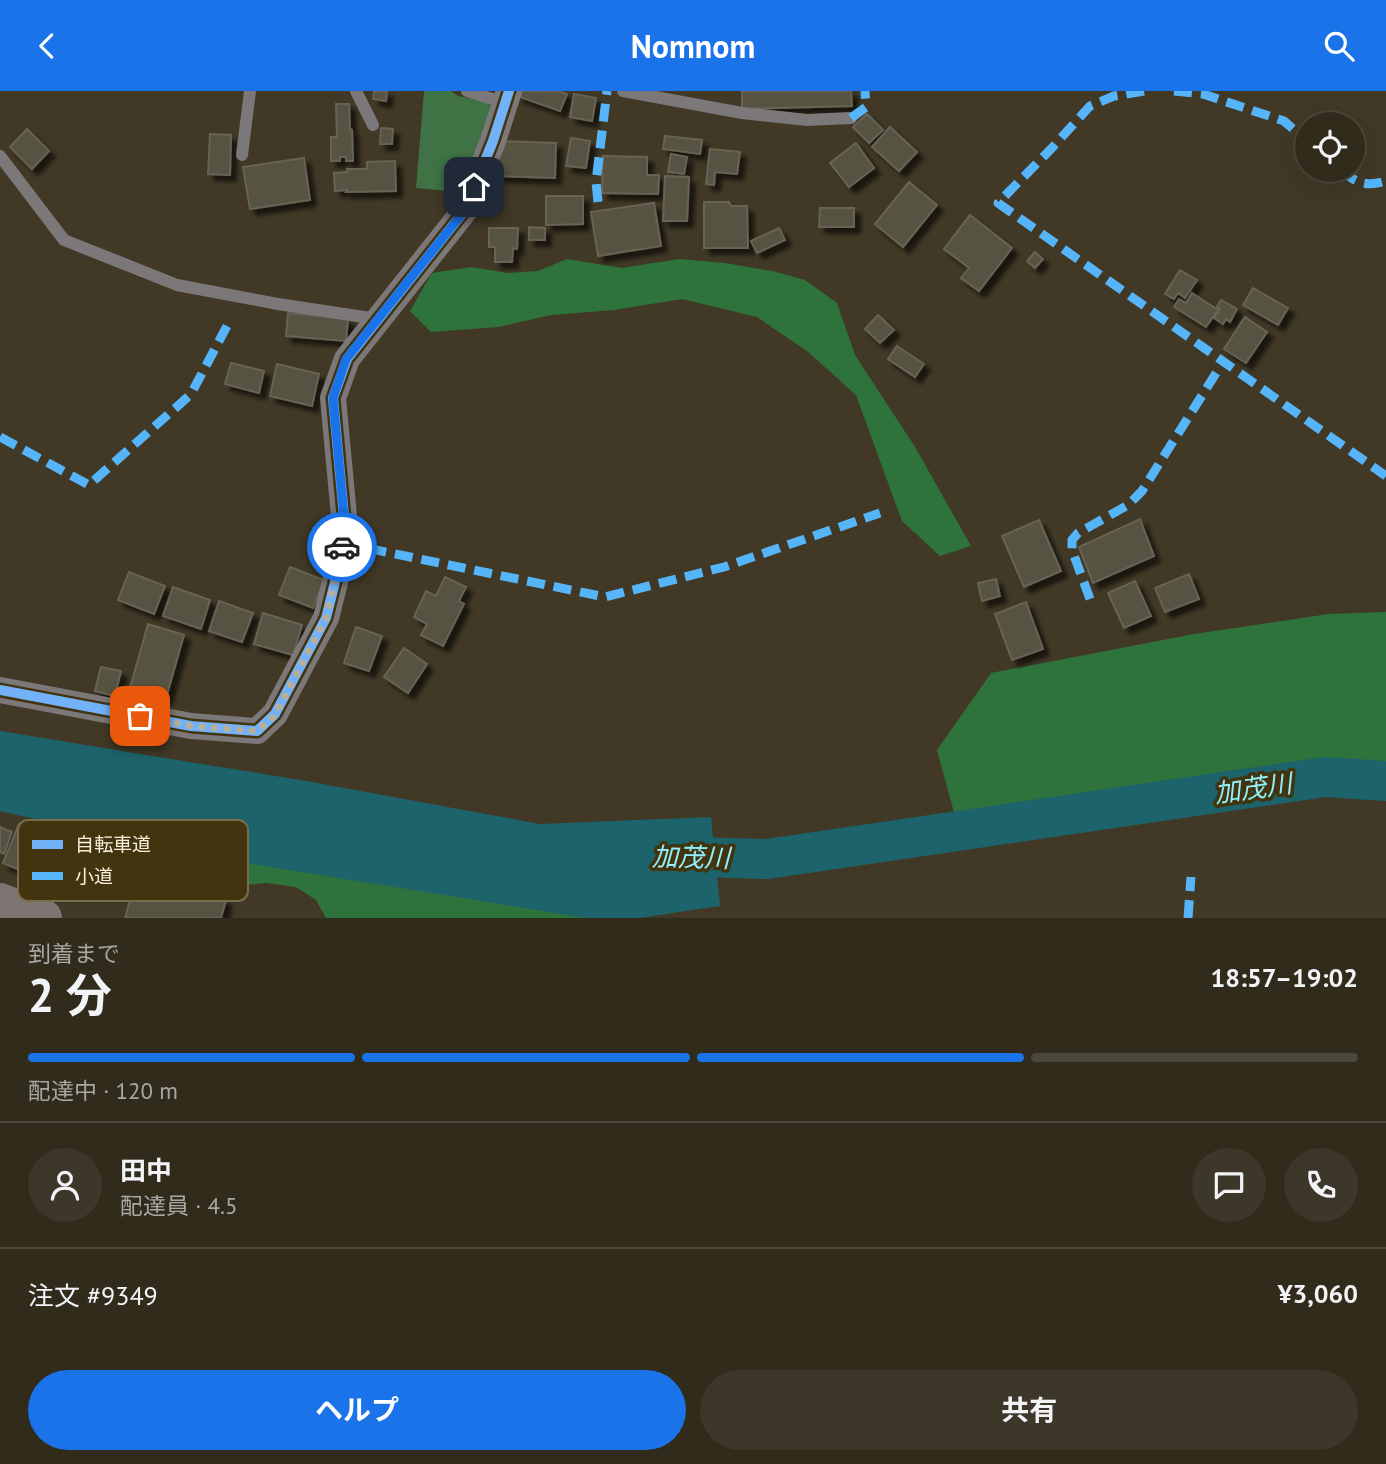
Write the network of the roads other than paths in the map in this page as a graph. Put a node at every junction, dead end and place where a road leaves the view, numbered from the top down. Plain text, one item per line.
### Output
1 (250, 91) edge
2 (356, 91) edge
3 (467, 91) edge
4 (623, 91) edge
5 (507, 97) edge
6 (851, 118) dead end
7 (373, 125) dead end
8 (242, 155) dead end
9 (0, 156) edge
10 (378, 319) junction
11 (0, 690) edge
12 (0, 902) edge
13 (43, 918) edge

1 - 8 lane
2 - 7 lane
3 - 5 lane
4 - 6 lane
5 - 10 street
9 - 10 lane
10 - 11 street
12 - 13 main road

